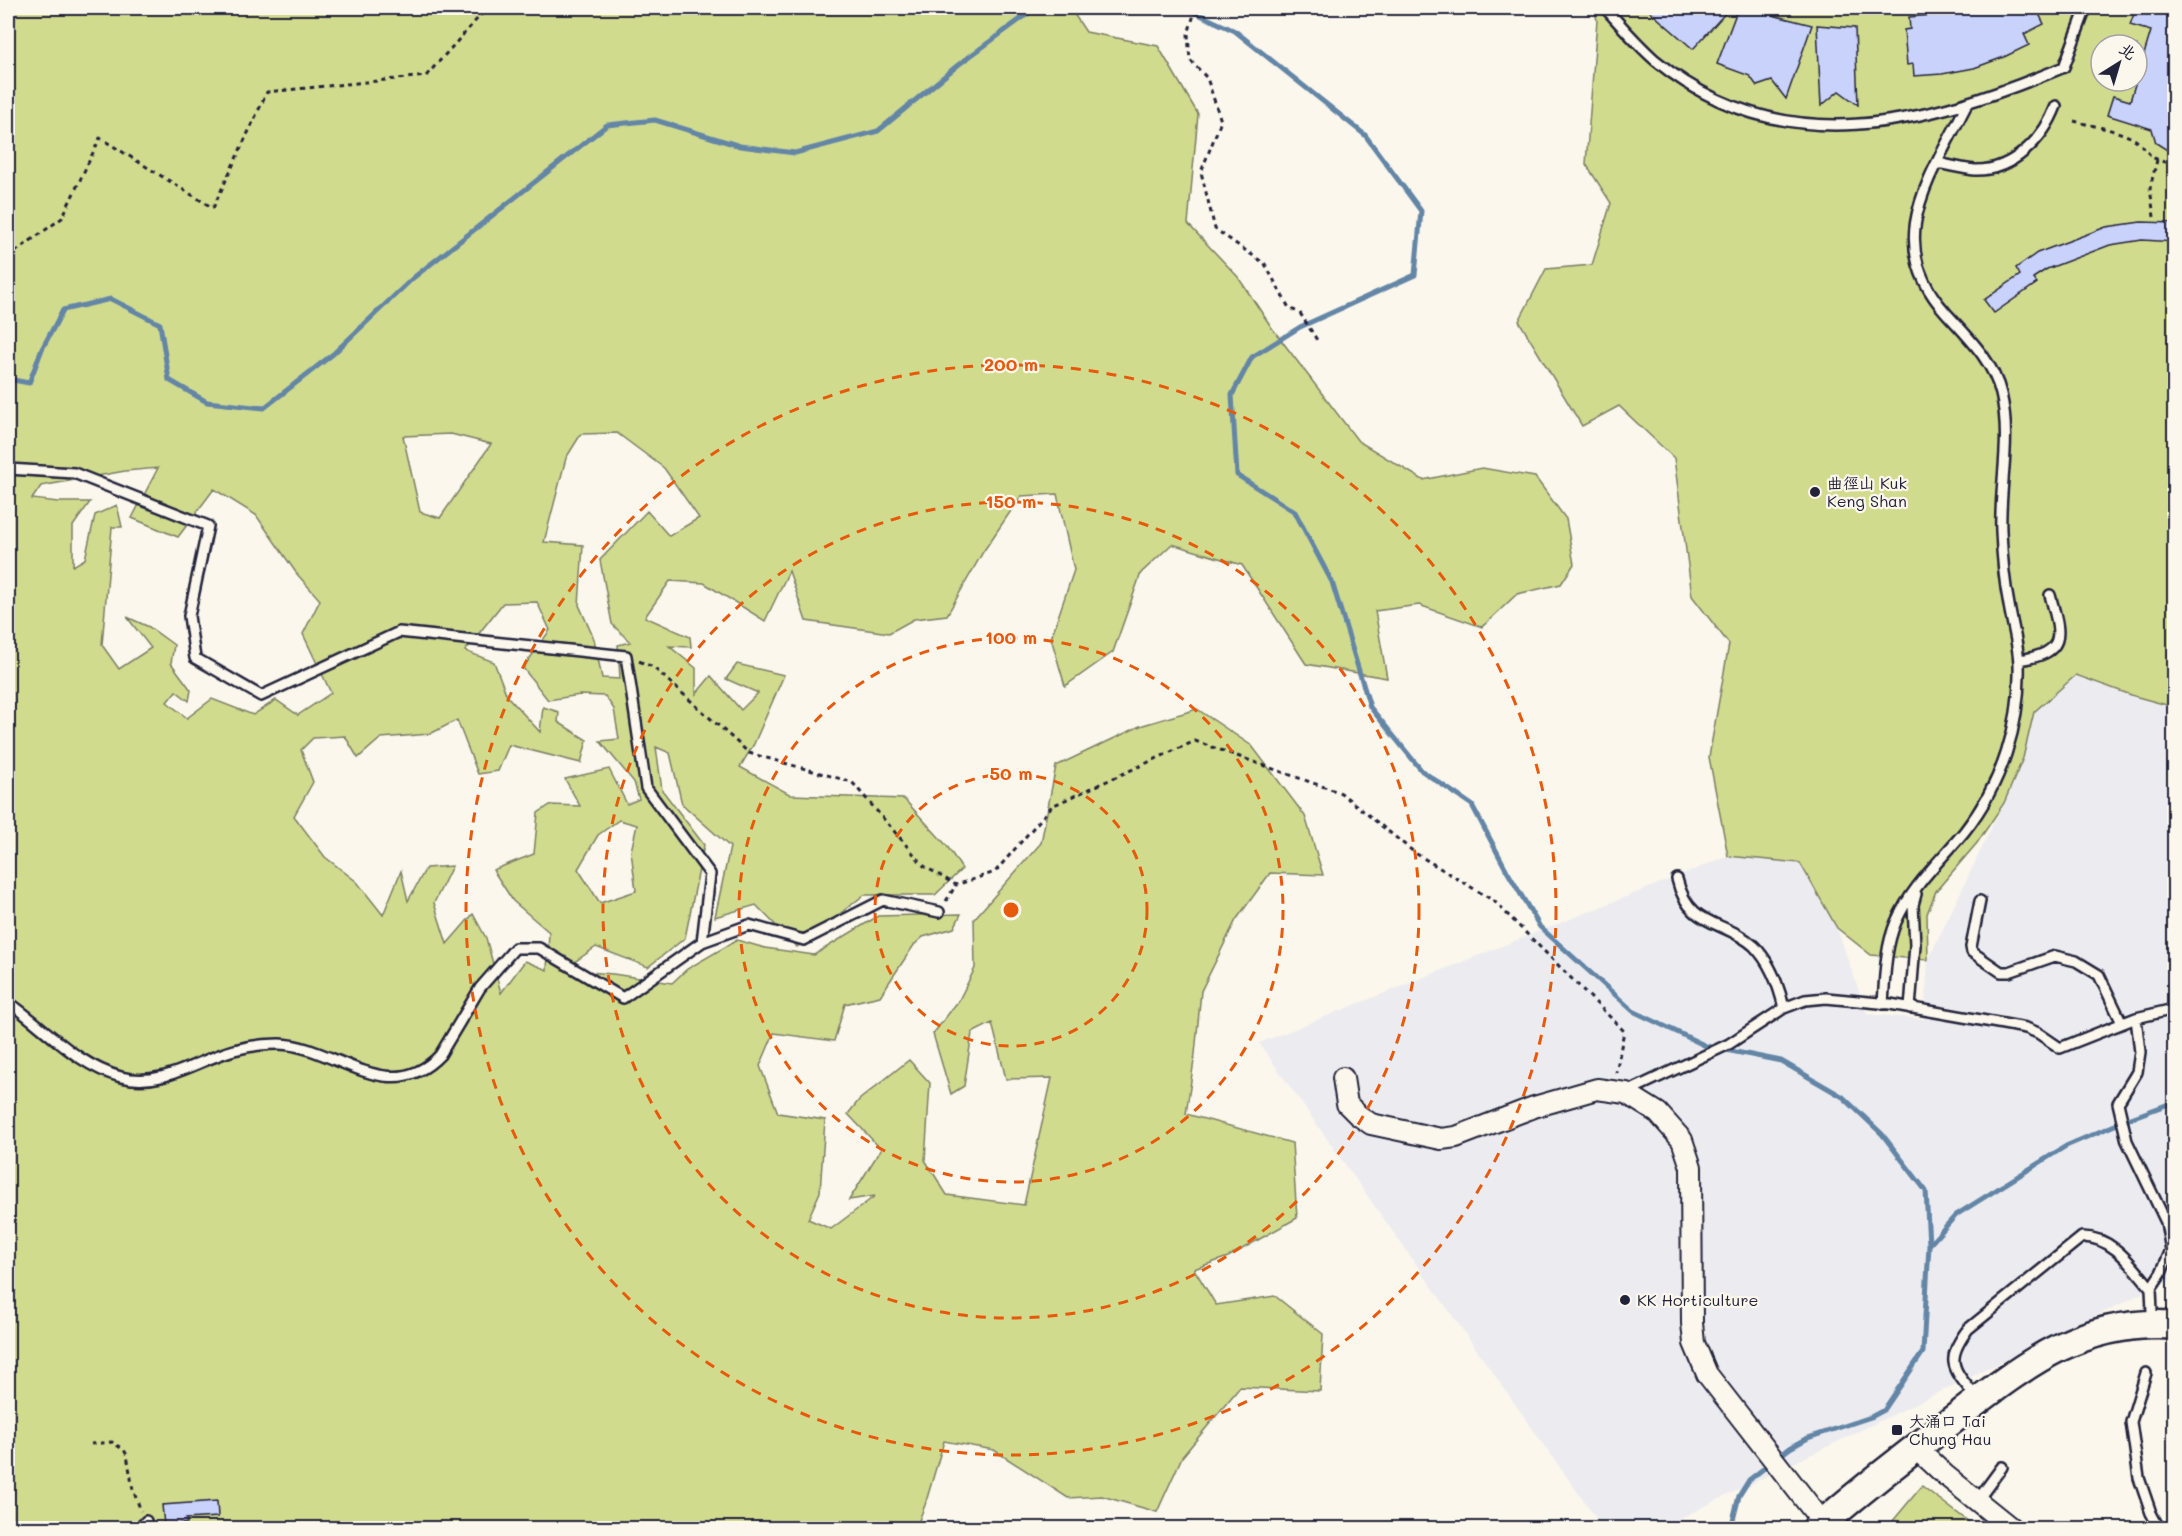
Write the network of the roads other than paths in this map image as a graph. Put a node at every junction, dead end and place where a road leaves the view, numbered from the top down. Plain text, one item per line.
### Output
1 (2086, 8) edge
2 (1608, 10) dead end
3 (1966, 104) junction
4 (2056, 106) dead end
5 (1937, 163) junction
6 (8, 470) edge
7 (2050, 596) dead end
8 (2019, 660) junction
9 (1677, 879) dead end
10 (1924, 879) junction
11 (1980, 901) dead end
12 (939, 912) road end
13 (702, 942) junction
14 (8, 1002) edge
15 (1883, 1004) junction
16 (1784, 1008) junction
17 (1910, 1008) junction
18 (2175, 1009) edge
19 (2136, 1018) junction
20 (2122, 1023) junction
21 (1343, 1078) dead end
22 (1619, 1091) junction
23 (2151, 1288) junction
24 (2147, 1323) junction
25 (2175, 1326) edge
26 (2146, 1372) dead end
27 (1979, 1400) junction
28 (1916, 1448) junction
29 (2002, 1467) dead end
30 (1977, 1501) junction
31 (1820, 1526) edge
32 (2011, 1528) edge
33 (2159, 1528) edge

1 - 3 lane
2 - 3 lane
3 - 5 lane
4 - 5 lane
5 - 8 lane
6 - 13 lane
7 - 8 lane
8 - 10 lane
9 - 16 lane
10 - 15 lane
10 - 17 lane
11 - 20 lane
12 - 13 lane
13 - 14 lane
15 - 16 lane
15 - 17 lane
16 - 22 lane
17 - 20 lane
18 - 19 lane
19 - 20 lane
19 - 23 lane
21 - 22 street
22 - 31 street
23 - 24 lane
23 - 27 lane
24 - 25 main road
24 - 27 main road
26 - 33 lane
27 - 28 main road
28 - 30 street
28 - 31 main road
29 - 30 lane
30 - 32 street

